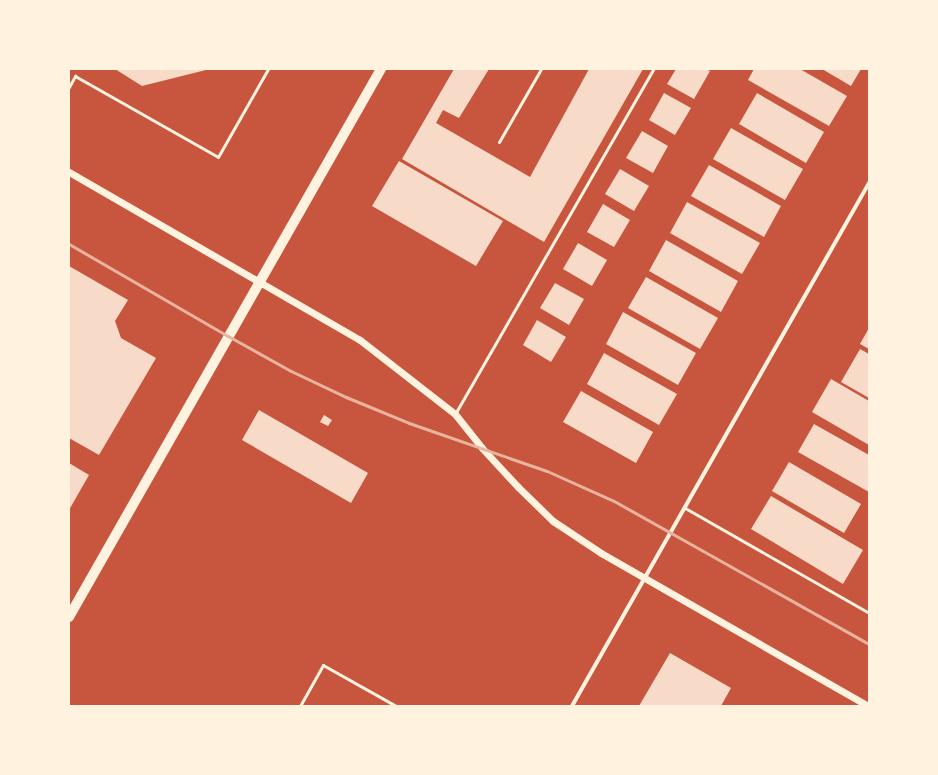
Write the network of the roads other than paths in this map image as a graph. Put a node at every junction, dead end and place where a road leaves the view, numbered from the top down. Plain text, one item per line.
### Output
1 (268, 69) edge
2 (381, 69) edge
3 (541, 69) edge
4 (653, 69) edge
5 (69, 87) edge
6 (499, 142) dead end
7 (69, 172) edge
8 (869, 183) edge
9 (259, 282) junction
10 (455, 414) junction
11 (685, 508) junction
12 (645, 578) junction
13 (869, 613) edge
14 (69, 617) edge
15 (300, 706) edge
16 (396, 706) edge
17 (572, 706) edge
18 (868, 706) edge

1 - 5 lane
2 - 9 main road
3 - 6 lane
4 - 10 lane
7 - 9 street
8 - 11 street
9 - 10 street
9 - 14 main road
10 - 12 street
11 - 12 street
11 - 13 lane
12 - 17 street
12 - 18 street
15 - 16 lane

